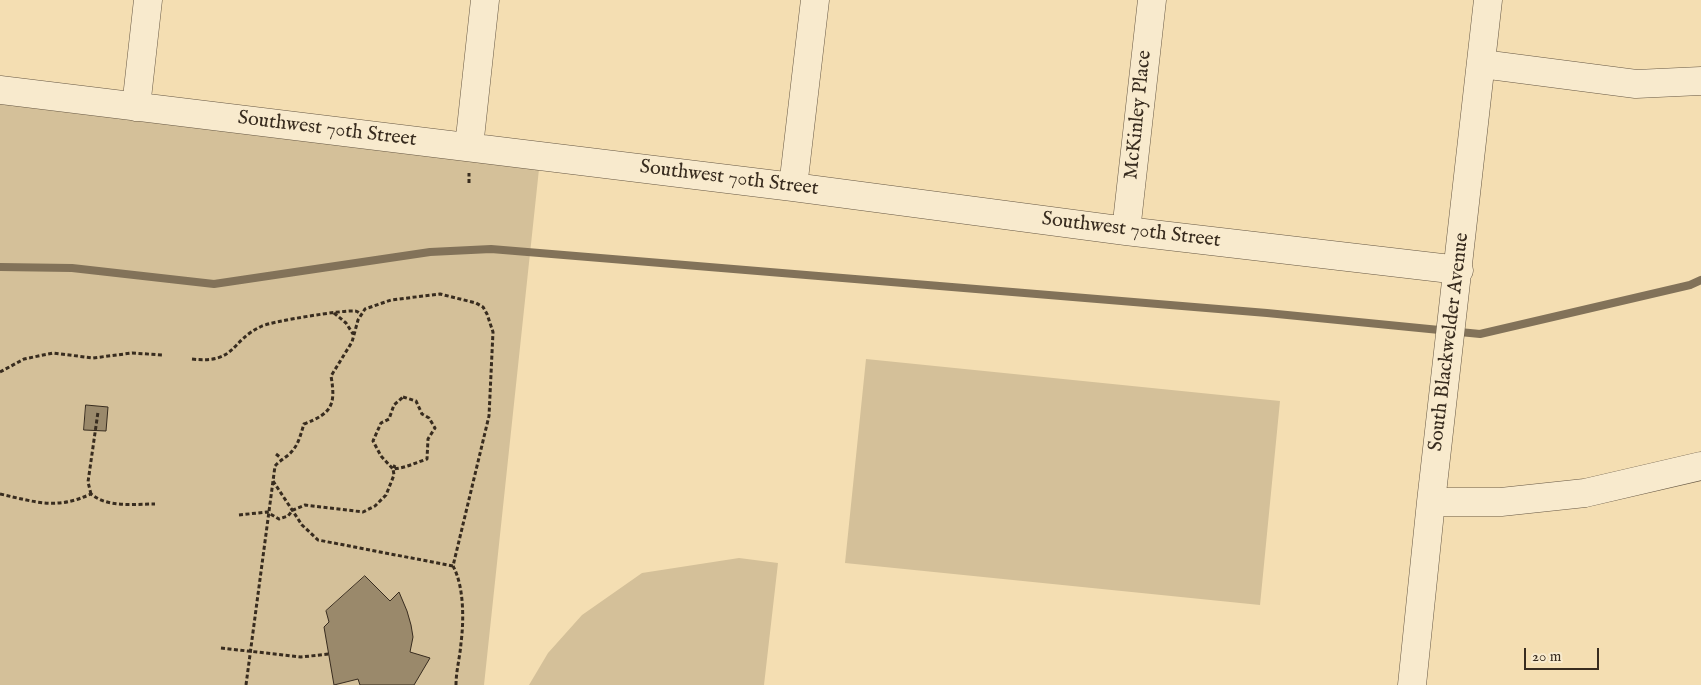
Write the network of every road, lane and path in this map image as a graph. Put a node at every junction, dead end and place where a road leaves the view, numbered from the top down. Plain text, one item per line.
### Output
1 (148, 0) edge
2 (485, 0) edge
3 (815, 0) edge
4 (1152, 0) edge
5 (1488, 0) edge
6 (1482, 64) junction
7 (1701, 81) edge
8 (0, 90) edge
9 (136, 107) junction
10 (469, 147) junction
11 (793, 187) junction
12 (1126, 231) junction
13 (1459, 270) junction
14 (333, 313) junction
15 (362, 314) junction
16 (354, 335) junction
17 (162, 355) dead end
18 (192, 359) dead end
19 (0, 372) edge
20 (98, 412) dead end
21 (276, 454) dead end
22 (281, 458) junction
23 (395, 465) dead end
24 (1701, 466) edge
25 (393, 469) junction
26 (273, 480) junction
27 (0, 494) edge
28 (91, 494) junction
29 (1431, 502) junction
30 (155, 504) dead end
31 (293, 510) junction
32 (269, 513) junction
33 (239, 515) dead end
34 (453, 566) junction
35 (221, 648) dead end
36 (250, 652) junction
37 (329, 654) dead end
38 (246, 685) edge
39 (456, 685) edge
40 (1412, 685) edge

1 - 9 street
2 - 10 street
3 - 11 street
4 - 12 street, McKinley Place
5 - 6 street, South Blackwelder Avenue
6 - 7 street
6 - 13 street, South Blackwelder Avenue
8 - 9 street, Southwest 70th Street
9 - 10 street, Southwest 70th Street
10 - 11 street, Southwest 70th Street
11 - 12 street, Southwest 70th Street
12 - 13 street, Southwest 70th Street
13 - 29 street, South Blackwelder Avenue
14 - 15 path
14 - 16 path
14 - 18 path
15 - 16 path
15 - 34 path
16 - 22 path
17 - 19 path
20 - 28 path
21 - 22 path
22 - 26 path
23 - 25 path
24 - 29 street
25 - 25 path
25 - 31 path
26 - 31 path
26 - 32 path
27 - 28 path
28 - 30 path
29 - 40 street, South Blackwelder Avenue
31 - 32 path
31 - 34 path
32 - 33 path
32 - 36 path
34 - 39 path
35 - 36 path
36 - 37 path
36 - 38 path

